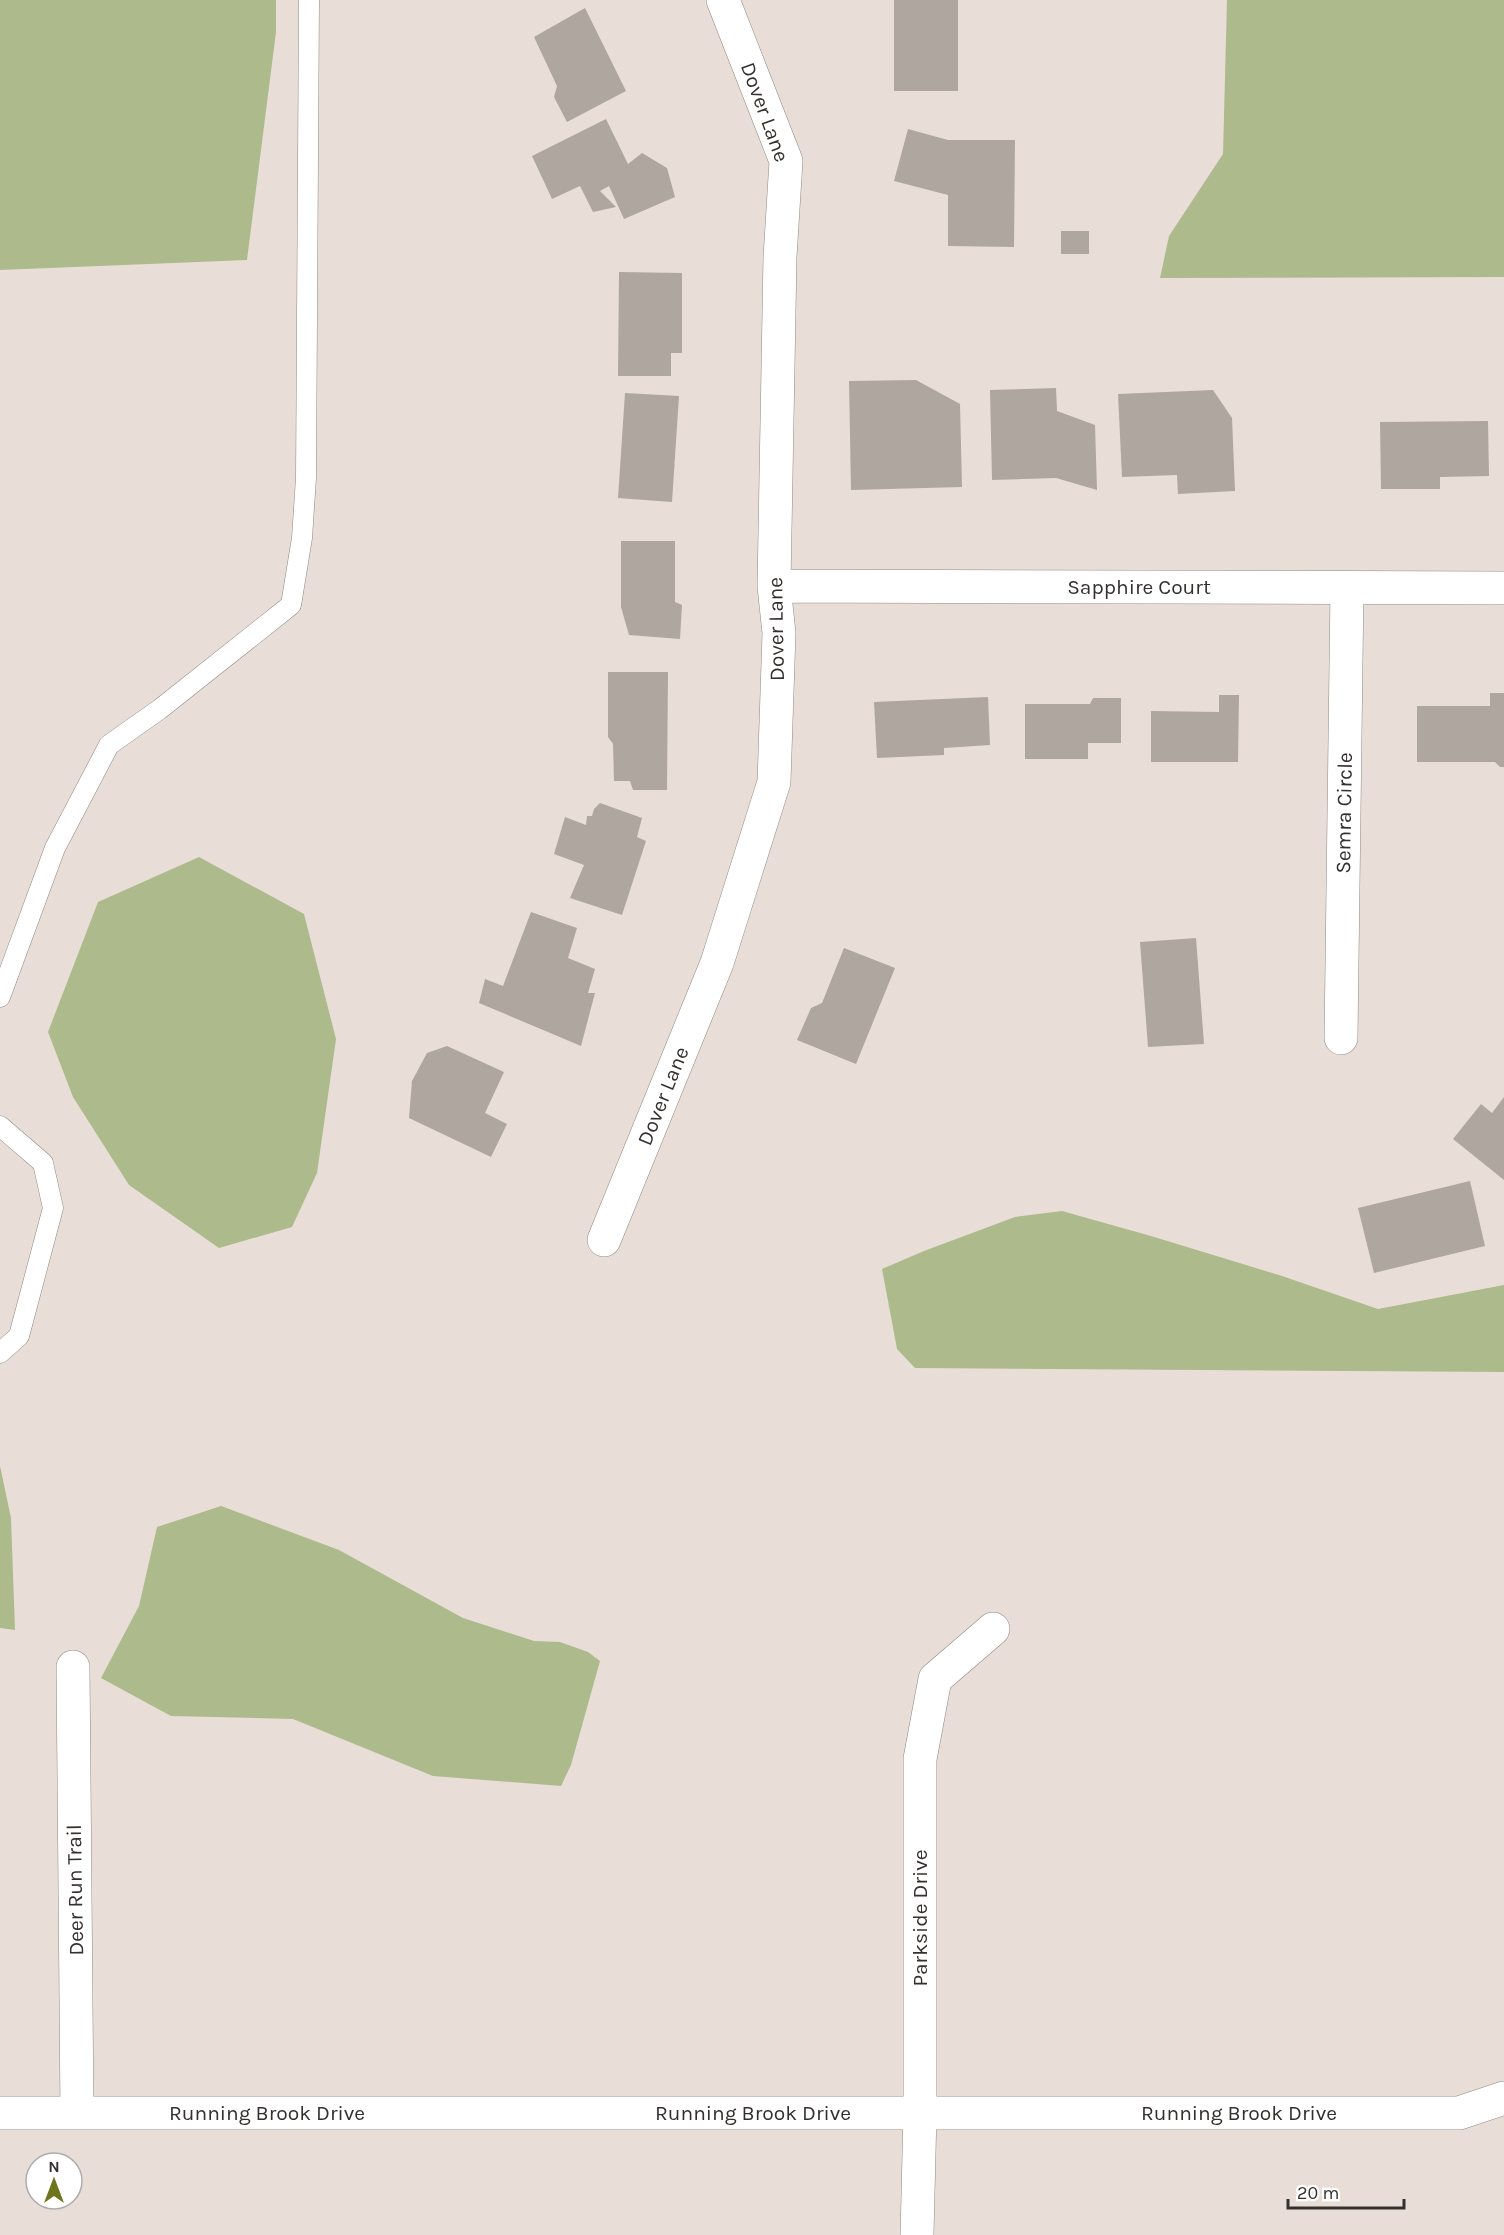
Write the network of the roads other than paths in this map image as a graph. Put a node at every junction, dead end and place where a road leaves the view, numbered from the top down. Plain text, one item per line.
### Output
1 (309, 0) edge
2 (723, 0) edge
3 (774, 586) junction
4 (1347, 588) junction
5 (1504, 588) edge
6 (0, 997) edge
7 (1341, 1038) dead end
8 (0, 1126) edge
9 (604, 1240) dead end
10 (0, 1353) edge
11 (993, 1629) dead end
12 (73, 1667) dead end
13 (1504, 2098) edge
14 (0, 2113) edge
15 (77, 2113) junction
16 (920, 2113) junction
17 (917, 2235) edge

1 - 6 lane
2 - 3 street, Dover Lane
3 - 4 street, Sapphire Court
3 - 9 street, Dover Lane
4 - 5 street, Sapphire Court
4 - 7 street, Semra Circle
8 - 10 lane
11 - 16 street, Parkside Drive
12 - 15 street, Deer Run Trail
13 - 16 street, Running Brook Drive
14 - 15 street, Running Brook Drive
15 - 16 street, Running Brook Drive
16 - 17 street, Parkside Drive

